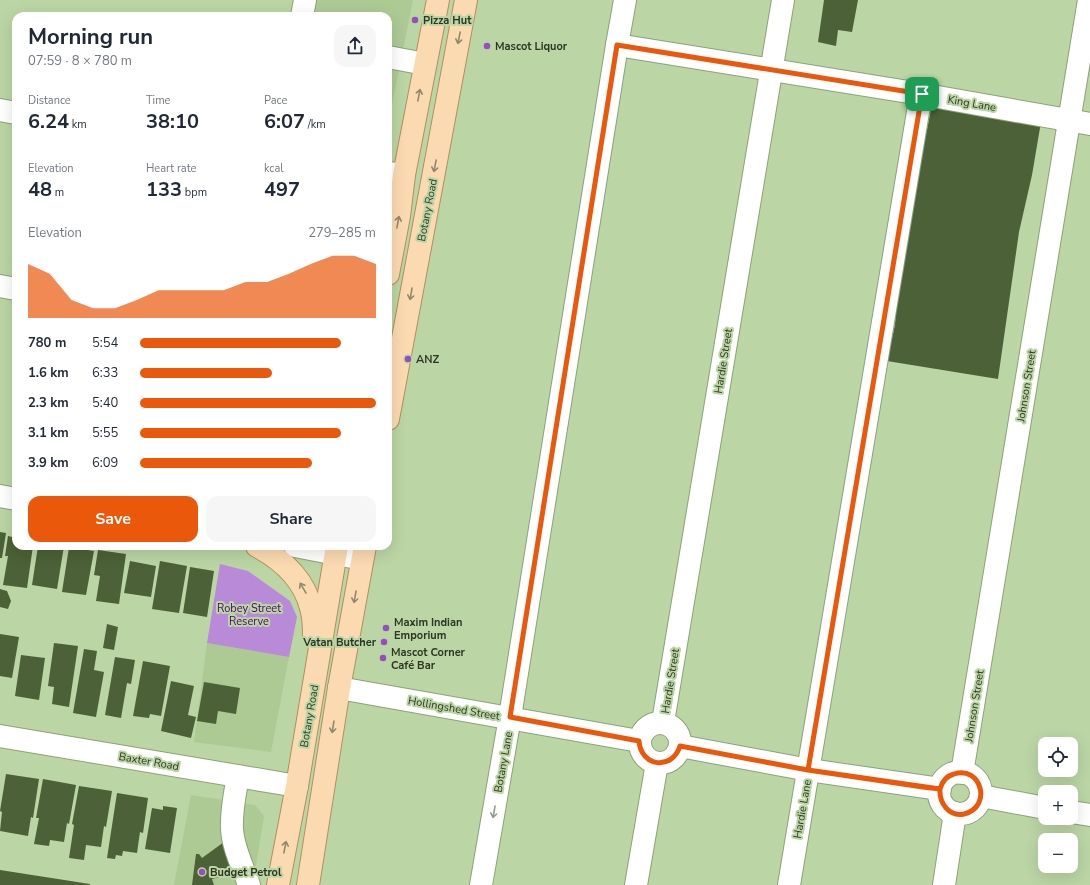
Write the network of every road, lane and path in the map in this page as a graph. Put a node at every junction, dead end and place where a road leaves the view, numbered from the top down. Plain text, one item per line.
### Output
1 (305, 0) edge
2 (438, 0) edge
3 (466, 0) edge
4 (625, 0) edge
5 (782, 0) edge
6 (1089, 0) edge
7 (303, 12) edge
8 (617, 45) junction
9 (392, 58) edge
10 (425, 64) junction
11 (770, 70) junction
12 (922, 94) junction
13 (0, 110) edge
14 (12, 112) edge
15 (1080, 122) edge
16 (396, 174) edge
17 (392, 253) edge
18 (0, 286) edge
19 (12, 288) edge
20 (392, 398) edge
21 (0, 496) edge
22 (12, 498) edge
23 (264, 550) edge
24 (336, 550) edge
25 (363, 553) edge
26 (315, 682) junction
27 (339, 688) junction
28 (510, 717) junction
29 (663, 722) junction
30 (0, 736) edge
31 (639, 741) junction
32 (680, 746) junction
33 (657, 763) junction
34 (808, 770) junction
35 (962, 773) junction
36 (238, 776) junction
37 (297, 786) junction
38 (940, 789) junction
39 (981, 796) junction
40 (1038, 807) edge
41 (1078, 813) edge
42 (955, 814) junction
43 (1090, 815) edge
44 (249, 885) edge
45 (278, 885) edge
46 (308, 885) edge
47 (481, 885) edge
48 (636, 885) edge
49 (789, 885) edge
50 (944, 885) edge

1 - 7 street
2 - 10 main road
3 -> 20 main road, Botany Road
4 - 8 street, Botany Lane
5 - 11 street, Hardie Street
6 - 15 street, Johnson Street
8 - 11 street, King Lane
8 - 28 street, Botany Lane
9 - 10 street
16 -> 10 main road
11 - 12 street, King Lane
11 - 29 street, Hardie Street
12 - 15 street, King Lane
12 - 34 street, Hardie Lane
13 - 14 street
15 - 35 street, Johnson Street
17 -> 16 main road
18 - 19 street
21 - 22 street
26 -> 23 main road
24 - 25 street
24 - 26 main road, Botany Road
25 -> 27 main road
26 - 37 main road, Botany Road
27 - 28 street, Hollingshed Street
27 -> 46 main road
28 - 31 street, Hollingshed Street
28 -> 47 street, Botany Lane
29 - 31 street
29 - 32 street
30 - 36 street, Baxter Road
31 - 33 street
32 - 33 street
32 - 34 street
33 - 48 street
34 - 38 street
34 - 49 street, Hardie Lane
35 - 38 street
35 - 39 street
36 - 37 street, Baxter Road
36 - 44 street
45 -> 37 main road, Botany Road
38 - 42 street
39 - 40 street
39 - 42 street
41 - 43 street
42 - 50 street

